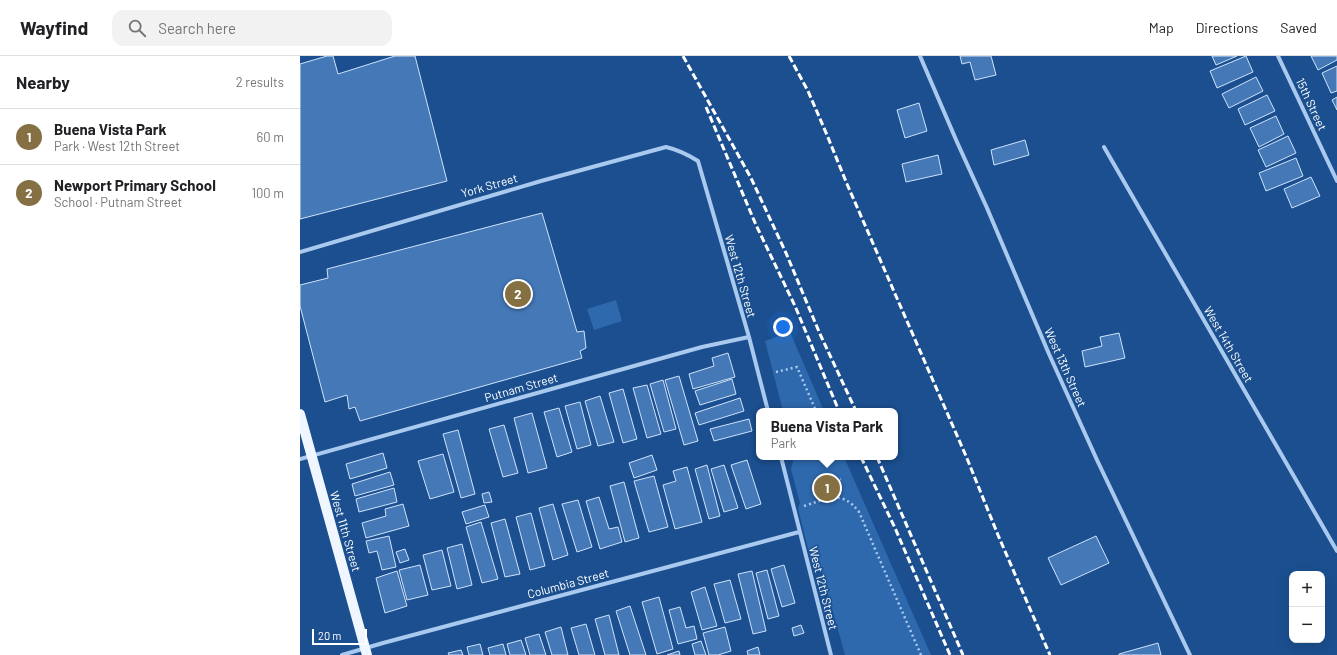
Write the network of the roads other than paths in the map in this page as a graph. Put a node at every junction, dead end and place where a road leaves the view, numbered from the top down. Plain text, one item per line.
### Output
1 (920, 56) edge
2 (1278, 56) edge
3 (1104, 147) dead end
4 (685, 152) joint
5 (1337, 181) edge
6 (300, 252) edge
7 (749, 336) junction
8 (767, 408) edge
9 (300, 414) edge
10 (312, 456) junction
11 (300, 459) edge
12 (782, 460) edge
13 (799, 532) junction
14 (1337, 551) edge
15 (366, 652) edge
16 (342, 655) edge
17 (831, 655) edge
18 (1190, 655) edge

1 - 18 street, West 13th Street
2 - 5 street, 15th Street
3 - 14 street, West 14th Street
4 - 6 street, York Street
4 - 7 street, West 12th Street
7 - 8 street, West 12th Street
7 - 10 street, Putnam Street
9 - 10 main road, West 11th Street
10 - 11 street, Putnam Street
10 - 15 main road, West 11th Street
12 - 13 street, West 12th Street
13 - 15 street, Columbia Street
13 - 17 street, West 12th Street
15 - 16 street, Columbia Street

